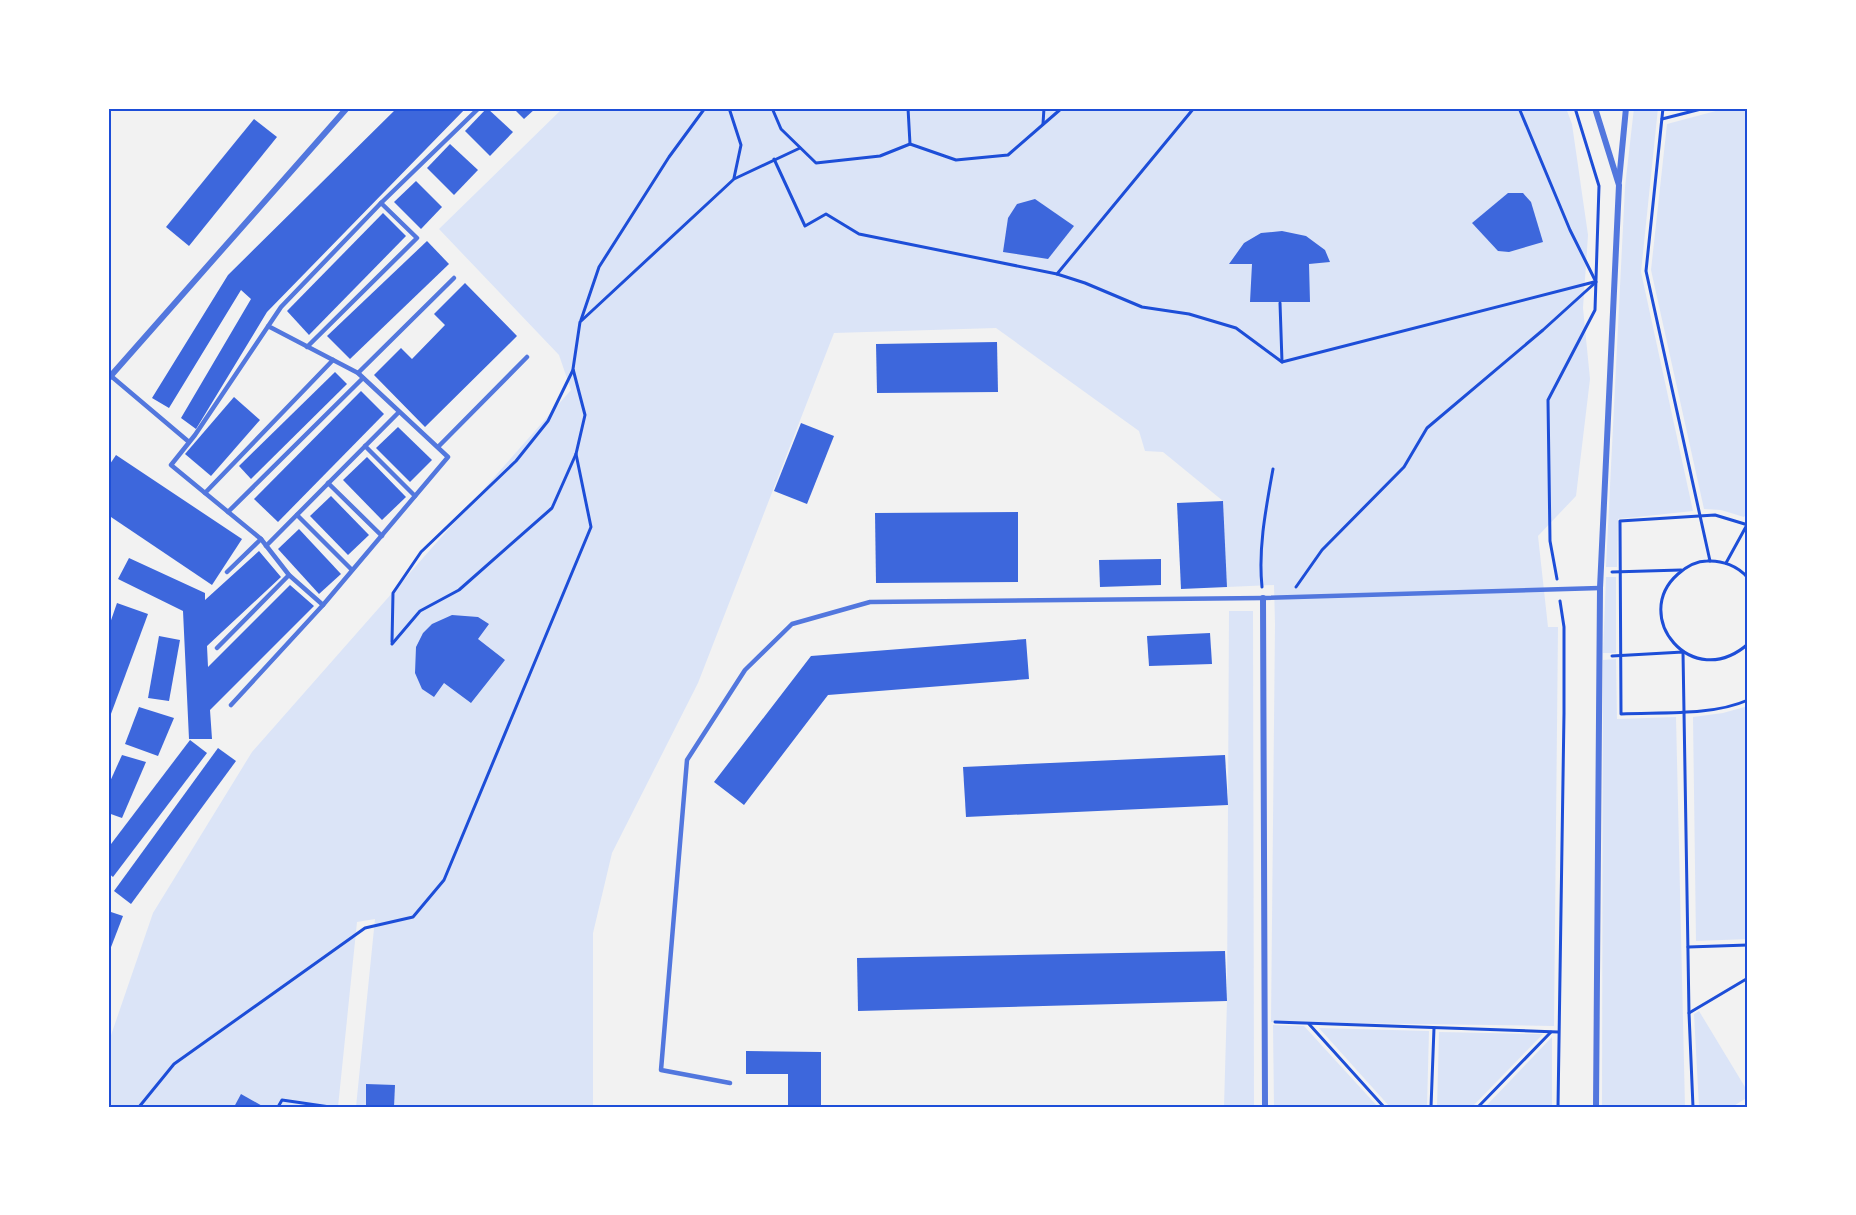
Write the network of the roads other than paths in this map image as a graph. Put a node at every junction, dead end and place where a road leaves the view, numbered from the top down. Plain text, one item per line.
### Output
1 (347, 108) edge
2 (479, 108) edge
3 (1595, 108) edge
4 (1626, 108) edge
5 (1619, 184) junction
6 (381, 203) junction
7 (454, 278) dead end
8 (268, 326) junction
9 (307, 347) junction
10 (527, 357) dead end
11 (333, 360) junction
12 (358, 373) junction
13 (109, 377) edge
14 (363, 378) junction
15 (399, 412) junction
16 (189, 442) junction
17 (365, 446) junction
18 (438, 447) junction
19 (328, 483) junction
20 (205, 493) junction
21 (416, 496) junction
22 (228, 512) junction
23 (297, 514) junction
24 (382, 536) junction
25 (261, 539) junction
26 (266, 546) junction
27 (352, 570) junction
28 (227, 572) dead end
29 (289, 574) junction
30 (1600, 588) junction
31 (1263, 598) junction
32 (323, 605) junction
33 (217, 648) dead end
34 (231, 705) dead end
35 (730, 1083) dead end
36 (1265, 1107) edge
37 (1596, 1107) edge

1 - 13 street
2 - 6 lane
3 - 5 street
4 - 5 street
5 - 30 street
6 - 8 lane
6 - 9 lane
7 - 12 lane
8 - 9 lane
8 - 16 lane
9 - 11 lane
10 - 18 lane
11 - 12 lane
11 - 20 lane
12 - 14 lane
13 - 16 lane
14 - 15 lane
14 - 22 lane
15 - 17 lane
15 - 18 lane
16 - 20 lane
17 - 19 lane
17 - 21 lane
18 - 21 lane
19 - 23 lane
19 - 24 lane
20 - 22 lane
21 - 24 lane
22 - 25 lane
23 - 26 lane
23 - 27 lane
24 - 27 lane
25 - 26 lane
25 - 28 lane
26 - 29 lane
27 - 32 lane
29 - 32 lane
29 - 33 lane
30 - 31 lane
30 - 37 street
31 - 35 lane
31 - 36 street
32 - 34 lane

